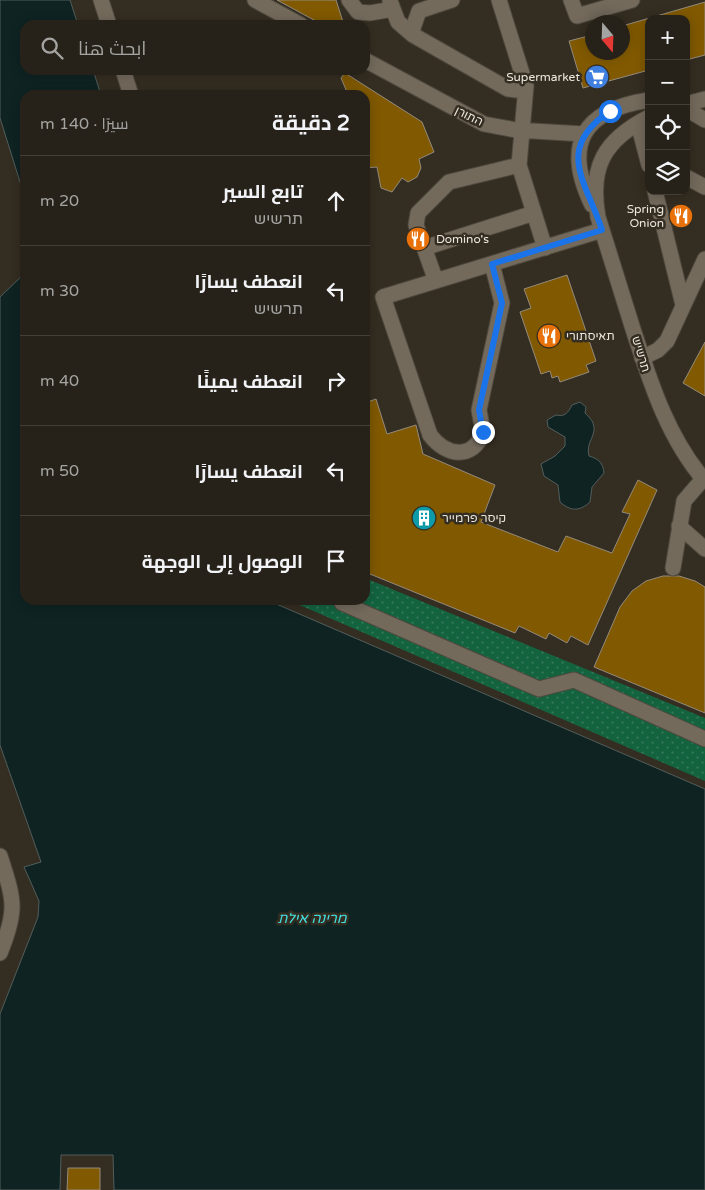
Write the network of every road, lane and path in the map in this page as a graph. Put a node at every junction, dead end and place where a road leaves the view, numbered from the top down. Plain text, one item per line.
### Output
1 (101, 0) edge
2 (256, 0) edge
3 (349, 0) edge
4 (452, 0) edge
5 (500, 0) edge
6 (571, 0) edge
7 (632, 0) edge
8 (391, 5) edge
9 (107, 20) edge
10 (292, 20) edge
11 (414, 35) junction
12 (370, 63) edge
13 (125, 75) edge
14 (526, 86) junction
15 (129, 90) edge
16 (645, 101) edge
17 (691, 103) edge
18 (643, 120) edge
19 (705, 120) edge
20 (523, 131) junction
21 (584, 134) junction
22 (647, 150) edge
23 (519, 165) junction
24 (690, 179) edge
25 (705, 187) edge
26 (656, 195) edge
27 (534, 213) junction
28 (600, 223) junction
29 (424, 248) junction
30 (544, 248) junction
31 (705, 259) edge
32 (492, 264) junction
33 (436, 281) junction
34 (684, 305) junction
35 (642, 358) junction
36 (704, 480) edge
37 (679, 526) junction
38 (705, 549) edge
39 (673, 568) dead end
40 (347, 605) edge
41 (705, 739) edge
42 (0, 856) edge
43 (0, 953) edge

1 - 9 street
2 - 10 street
3 - 8 street
4 - 11 street
5 - 14 street
6 - 7 street
8 - 11 street
11 - 14 street
12 - 20 street, התורן
13 - 15 street
14 - 20 street
16 - 21 street
17 - 19 street
18 - 22 street
18 - 28 street, תרשיש
20 - 21 street, התורן
20 - 23 street
21 - 28 street, תרשיש
23 - 27 street
23 - 29 street
24 - 25 street
26 - 34 street
27 - 29 street
27 - 30 street
28 - 30 street
28 - 35 street, תרשיש
29 - 33 street
30 - 32 street
31 - 34 street
32 - 33 street
32 - 33 street
34 - 35 street
35 - 36 street, תרשיש
36 - 37 street
37 - 38 street
37 - 39 street
40 - 41 street
42 - 43 street

